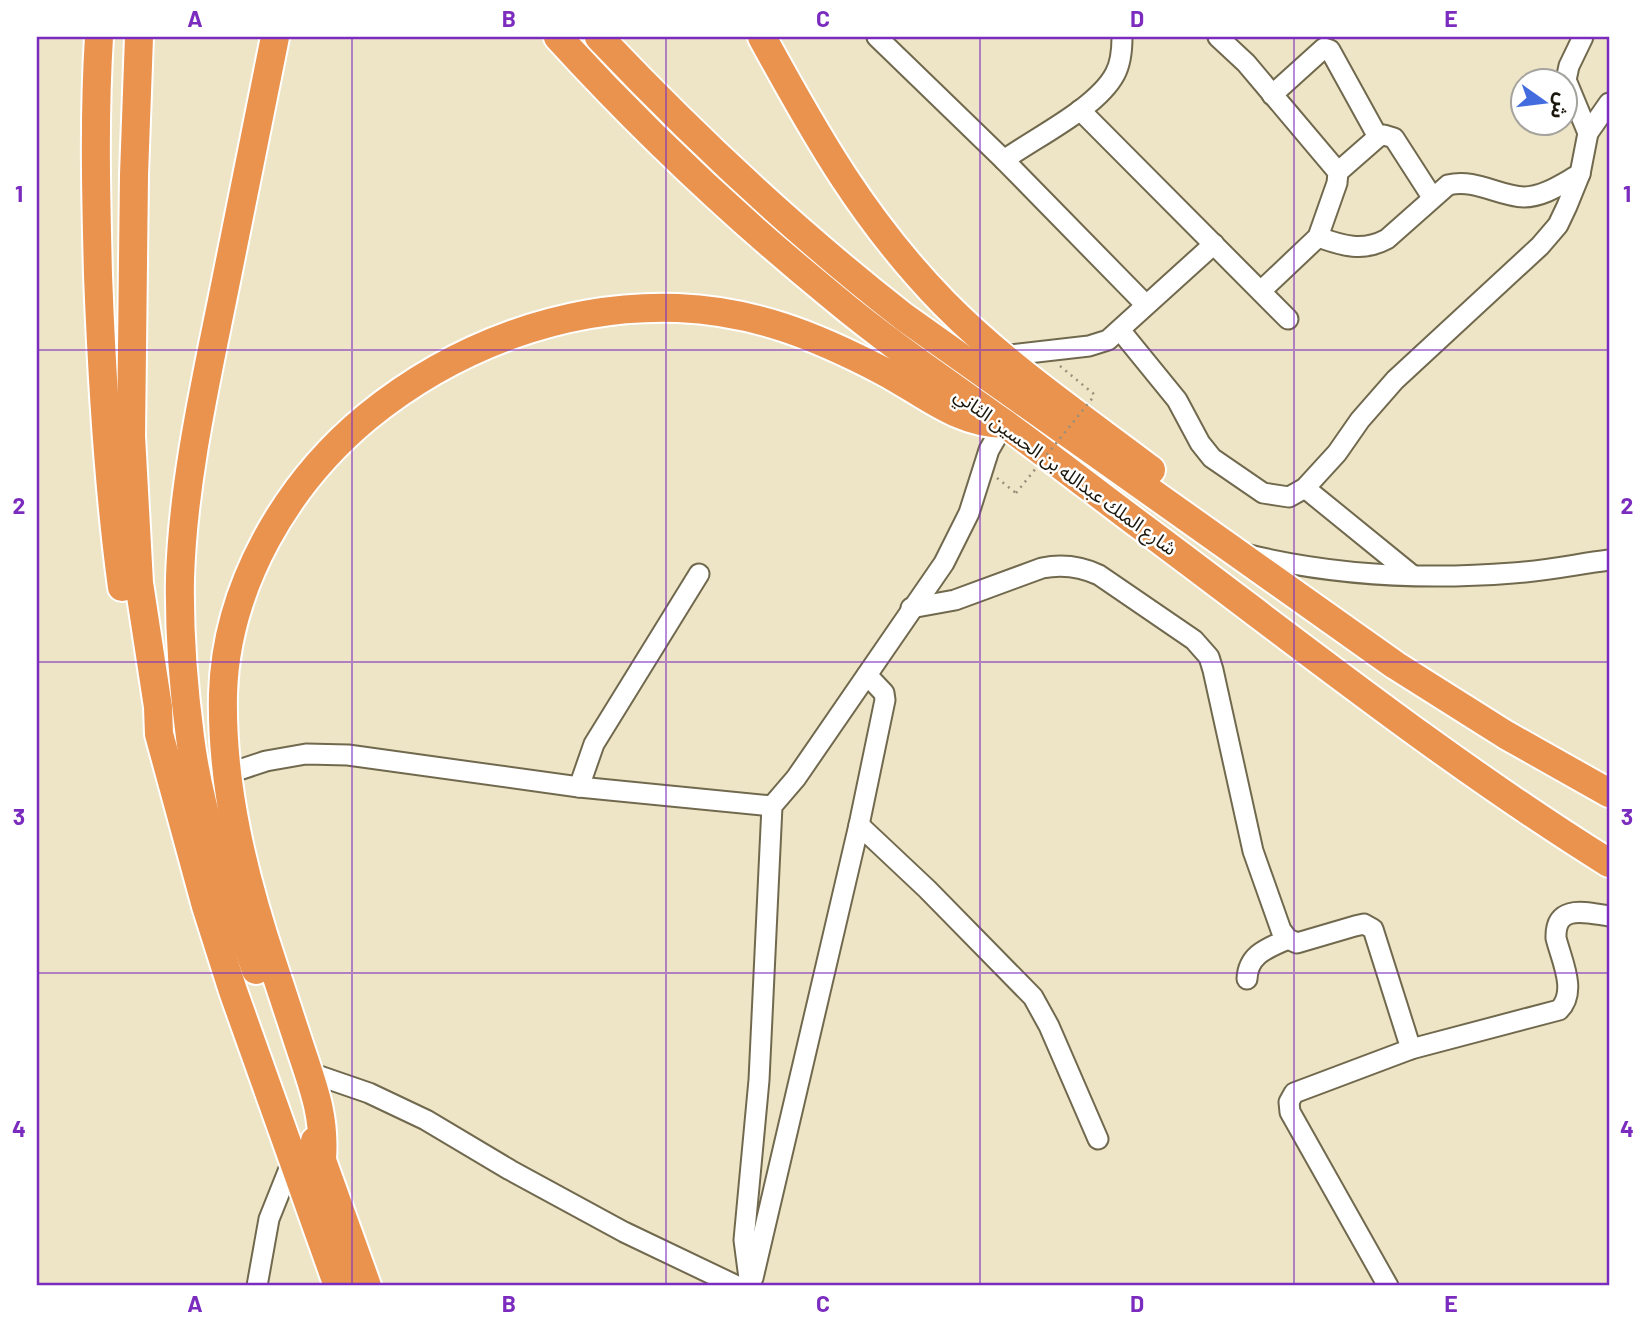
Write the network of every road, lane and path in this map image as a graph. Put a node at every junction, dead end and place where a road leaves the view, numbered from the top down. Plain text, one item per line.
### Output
1 (99, 37) edge
2 (139, 37) edge
3 (275, 37) edge
4 (558, 37) edge
5 (599, 37) edge
6 (762, 37) edge
7 (877, 37) edge
8 (1122, 37) edge
9 (1218, 37) edge
10 (1583, 37) edge
11 (1272, 95) junction
12 (1609, 103) edge
13 (1080, 110) junction
14 (1588, 133) junction
15 (1378, 137) junction
16 (1004, 160) junction
17 (1338, 172) junction
18 (1580, 174) junction
19 (1432, 197) junction
20 (1318, 237) junction
21 (1214, 244) junction
22 (1261, 291) junction
23 (1146, 305) junction
24 (1289, 319) dead end
25 (1120, 330) junction
26 (1002, 356) junction
27 (1069, 375) dead end
28 (1004, 424) junction
29 (1001, 481) dead end
30 (1305, 488) junction
31 (1226, 545) junction
32 (1609, 560) edge
33 (699, 574) dead end
34 (1412, 575) junction
35 (911, 608) junction
36 (867, 675) junction
37 (159, 734) junction
38 (227, 774) junction
39 (579, 788) junction
40 (1609, 793) edge
41 (772, 806) junction
42 (859, 825) junction
43 (1609, 863) edge
44 (1609, 916) edge
45 (1288, 939) junction
46 (1247, 979) dead end
47 (1411, 1049) junction
48 (308, 1072) junction
49 (1098, 1139) dead end
50 (293, 1159) junction
51 (322, 1159) junction
52 (257, 1286) edge
53 (338, 1286) edge
54 (367, 1286) edge
55 (737, 1286) edge
56 (750, 1286) edge
57 (1388, 1286) edge

1 - 37 highway
2 - 37 highway
3 - 51 highway
4 - 28 highway, شارع الملك عبدالله بن الحسين الثاني
5 - 31 highway, شارع الملك عبدالله بن الحسين الثاني
6 - 26 highway
7 - 16 street
8 - 13 street
9 - 11 street
10 - 14 street
11 - 15 street
11 - 17 street
12 - 14 street
13 - 16 street
13 - 21 street
14 - 18 street
15 - 17 street
15 - 19 street
16 - 23 street
17 - 20 street
18 - 19 street
18 - 30 street
19 - 20 street
20 - 22 street
21 - 22 street
21 - 23 street
22 - 24 street
23 - 25 street
25 - 26 street
25 - 30 street
26 - 31 highway
27 - 29 path, bridge
28 - 35 street
28 - 38 highway
28 - 43 highway, شارع الملك عبدالله بن الحسين الثاني
30 - 34 street
31 - 34 street, شارع الملك عبدالله بن الحسين الثاني
31 - 40 highway, شارع الملك عبدالله بن الحسين الثاني
32 - 34 street, شارع الملك عبدالله بن الحسين الثاني
33 - 39 street
35 - 36 street
35 - 45 street
36 - 41 street
36 - 42 street
37 - 50 highway
38 - 39 street
38 - 48 highway
39 - 41 street
41 - 56 street
42 - 49 street
42 - 56 street
44 - 47 street
45 - 46 street
45 - 47 street
47 - 57 street
48 - 51 highway
48 - 55 street
50 - 52 street
50 - 53 highway
51 - 54 highway

